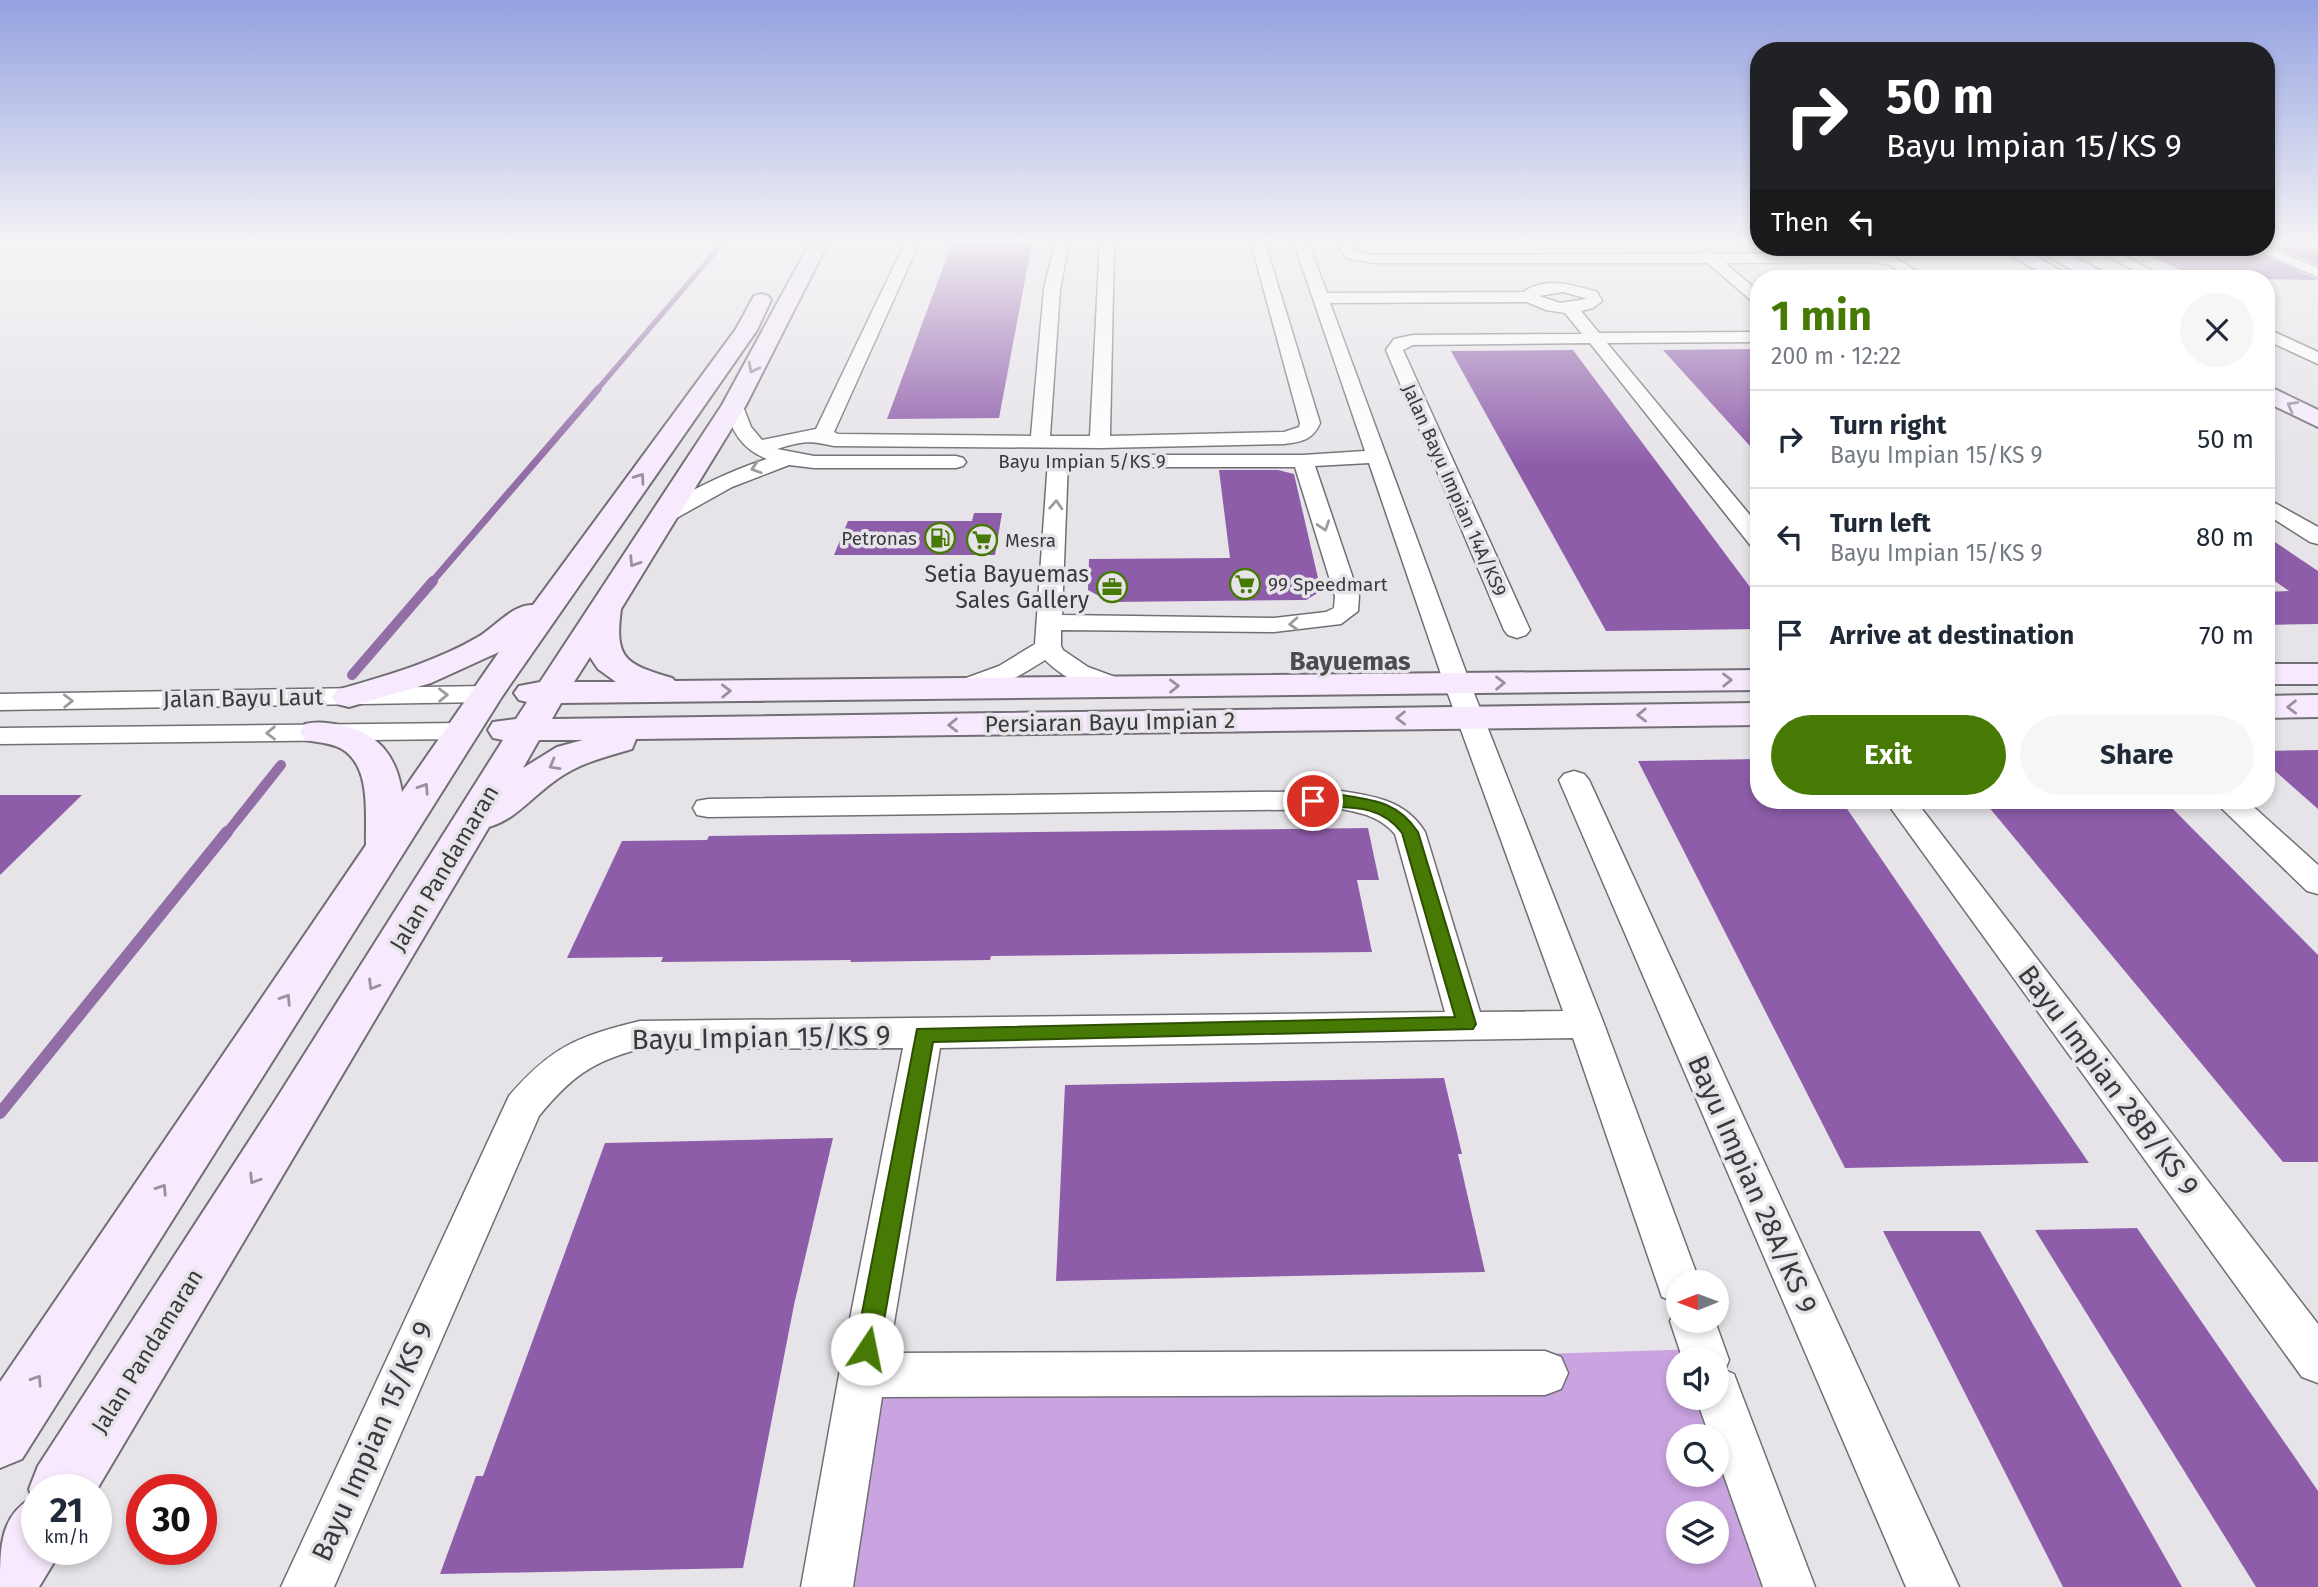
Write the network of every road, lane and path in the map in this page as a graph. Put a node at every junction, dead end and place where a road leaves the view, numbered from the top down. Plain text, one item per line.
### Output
1 (753, 317) edge
2 (780, 317) edge
3 (880, 317) edge
4 (1050, 317) edge
5 (1104, 317) edge
6 (1279, 317) edge
7 (1327, 317) edge
8 (1577, 317) edge
9 (1750, 337) edge
10 (1594, 338) junction
11 (2275, 338) edge
12 (2318, 359) edge
13 (2275, 383) edge
14 (2275, 385) edge
15 (2318, 395) edge
16 (734, 405) junction
17 (2318, 420) edge
18 (828, 437) junction
19 (1040, 442) junction
20 (1100, 442) junction
21 (758, 448) junction
22 (1376, 456) junction
23 (788, 459) junction
24 (1018, 461) dead end
25 (1058, 461) junction
26 (1303, 461) junction
27 (979, 462) dead end
28 (814, 463) junction
29 (2275, 510) edge
30 (665, 515) junction
31 (1750, 530) edge
32 (2318, 537) edge
33 (558, 593) junction
34 (605, 608) junction
35 (1517, 630) dead end
36 (1049, 634) junction
37 (2275, 674) edge
38 (2318, 674) edge
39 (1750, 680) edge
40 (1457, 683) junction
41 (1117, 687) junction
42 (964, 688) junction
43 (681, 691) junction
44 (550, 693) junction
45 (349, 697) junction
46 (0, 702) edge
47 (2318, 706) edge
48 (2275, 707) edge
49 (474, 712) junction
50 (1750, 714) edge
51 (1469, 718) junction
52 (665, 729) junction
53 (527, 730) junction
54 (318, 732) junction
55 (0, 736) edge
56 (1574, 780) dead end
57 (708, 807) dead end
58 (1907, 809) edge
59 (2238, 809) edge
60 (463, 836) junction
61 (386, 846) junction
62 (2318, 883) edge
63 (1466, 1024) junction
64 (1586, 1024) junction
65 (924, 1034) junction
66 (1673, 1270) edge
67 (2318, 1361) edge
68 (1545, 1373) dead end
69 (862, 1375) junction
70 (1724, 1410) edge
71 (0, 1437) edge
72 (70, 1474) edge
73 (21, 1555) edge
74 (1, 1587) edge
75 (307, 1587) edge
76 (827, 1587) edge
77 (1789, 1587) edge
78 (1933, 1587) edge

33 -> 1 main road
2 -> 16 main road, Jalan Pandamaran
3 - 18 street
4 - 19 street
5 - 20 street
6 - 20 street
7 - 22 street
8 - 10 street
9 - 10 street
10 - 31 street
10 - 35 street, Jalan Bayu Impian 14A/KS9
11 - 12 street
13 - 15 main road
17 -> 14 main road
16 - 21 street
16 - 30 main road, Jalan Pandamaran
18 - 19 street
18 - 21 street
18 - 28 street
19 - 20 street
21 - 23 street
22 - 26 street, Bayu Impian 5/KS 9
22 - 40 street
23 - 28 street, Bayu Impian 5/KS 9
23 -> 30 street
24 - 25 street, Bayu Impian 5/KS 9
25 - 26 street, Bayu Impian 5/KS 9
36 -> 25 street
26 -> 36 street
27 - 28 street, Bayu Impian 5/KS 9
29 - 32 street
30 -> 34 main road, Jalan Pandamaran
33 - 45 main road
33 - 49 main road
34 - 43 main road
34 - 44 main road, Jalan Pandamaran
36 - 41 street
36 - 42 street
37 - 38 main road
40 -> 39 main road, Persiaran Bayu Impian 2
41 -> 40 main road, Persiaran Bayu Impian 2
40 - 51 street
41 - 42 main road, Persiaran Bayu Impian 2
43 -> 42 main road, Persiaran Bayu Impian 2
43 - 44 main road, Persiaran Bayu Impian 2
44 - 49 main road, Persiaran Bayu Impian 2
44 - 53 main road, Jalan Pandamaran
46 -> 45 street, Jalan Bayu Laut
45 -> 49 street, Jalan Bayu Laut
47 -> 48 main road
49 - 53 main road, Persiaran Bayu Impian 2
49 - 54 street, Jalan Bayu Laut
61 -> 49 main road
50 -> 51 main road, Persiaran Bayu Impian 2
51 -> 52 main road, Persiaran Bayu Impian 2
51 - 64 street
52 - 53 main road, Persiaran Bayu Impian 2
52 -> 60 main road
53 - 60 main road, Jalan Pandamaran
54 -> 55 street, Jalan Bayu Laut
54 - 61 main road
56 - 78 street, Bayu Impian 28A/KS 9
57 - 63 street
58 - 67 street, Bayu Impian 28B/KS 9
59 - 62 street
60 -> 72 main road, Jalan Pandamaran
71 -> 61 main road
63 - 64 street, Bayu Impian 15/KS 9
63 - 65 street, Bayu Impian 15/KS 9
64 - 66 street
65 - 69 street
65 - 75 street, Bayu Impian 15/KS 9
68 - 69 street
69 - 76 street
70 - 77 street
73 - 74 main road

